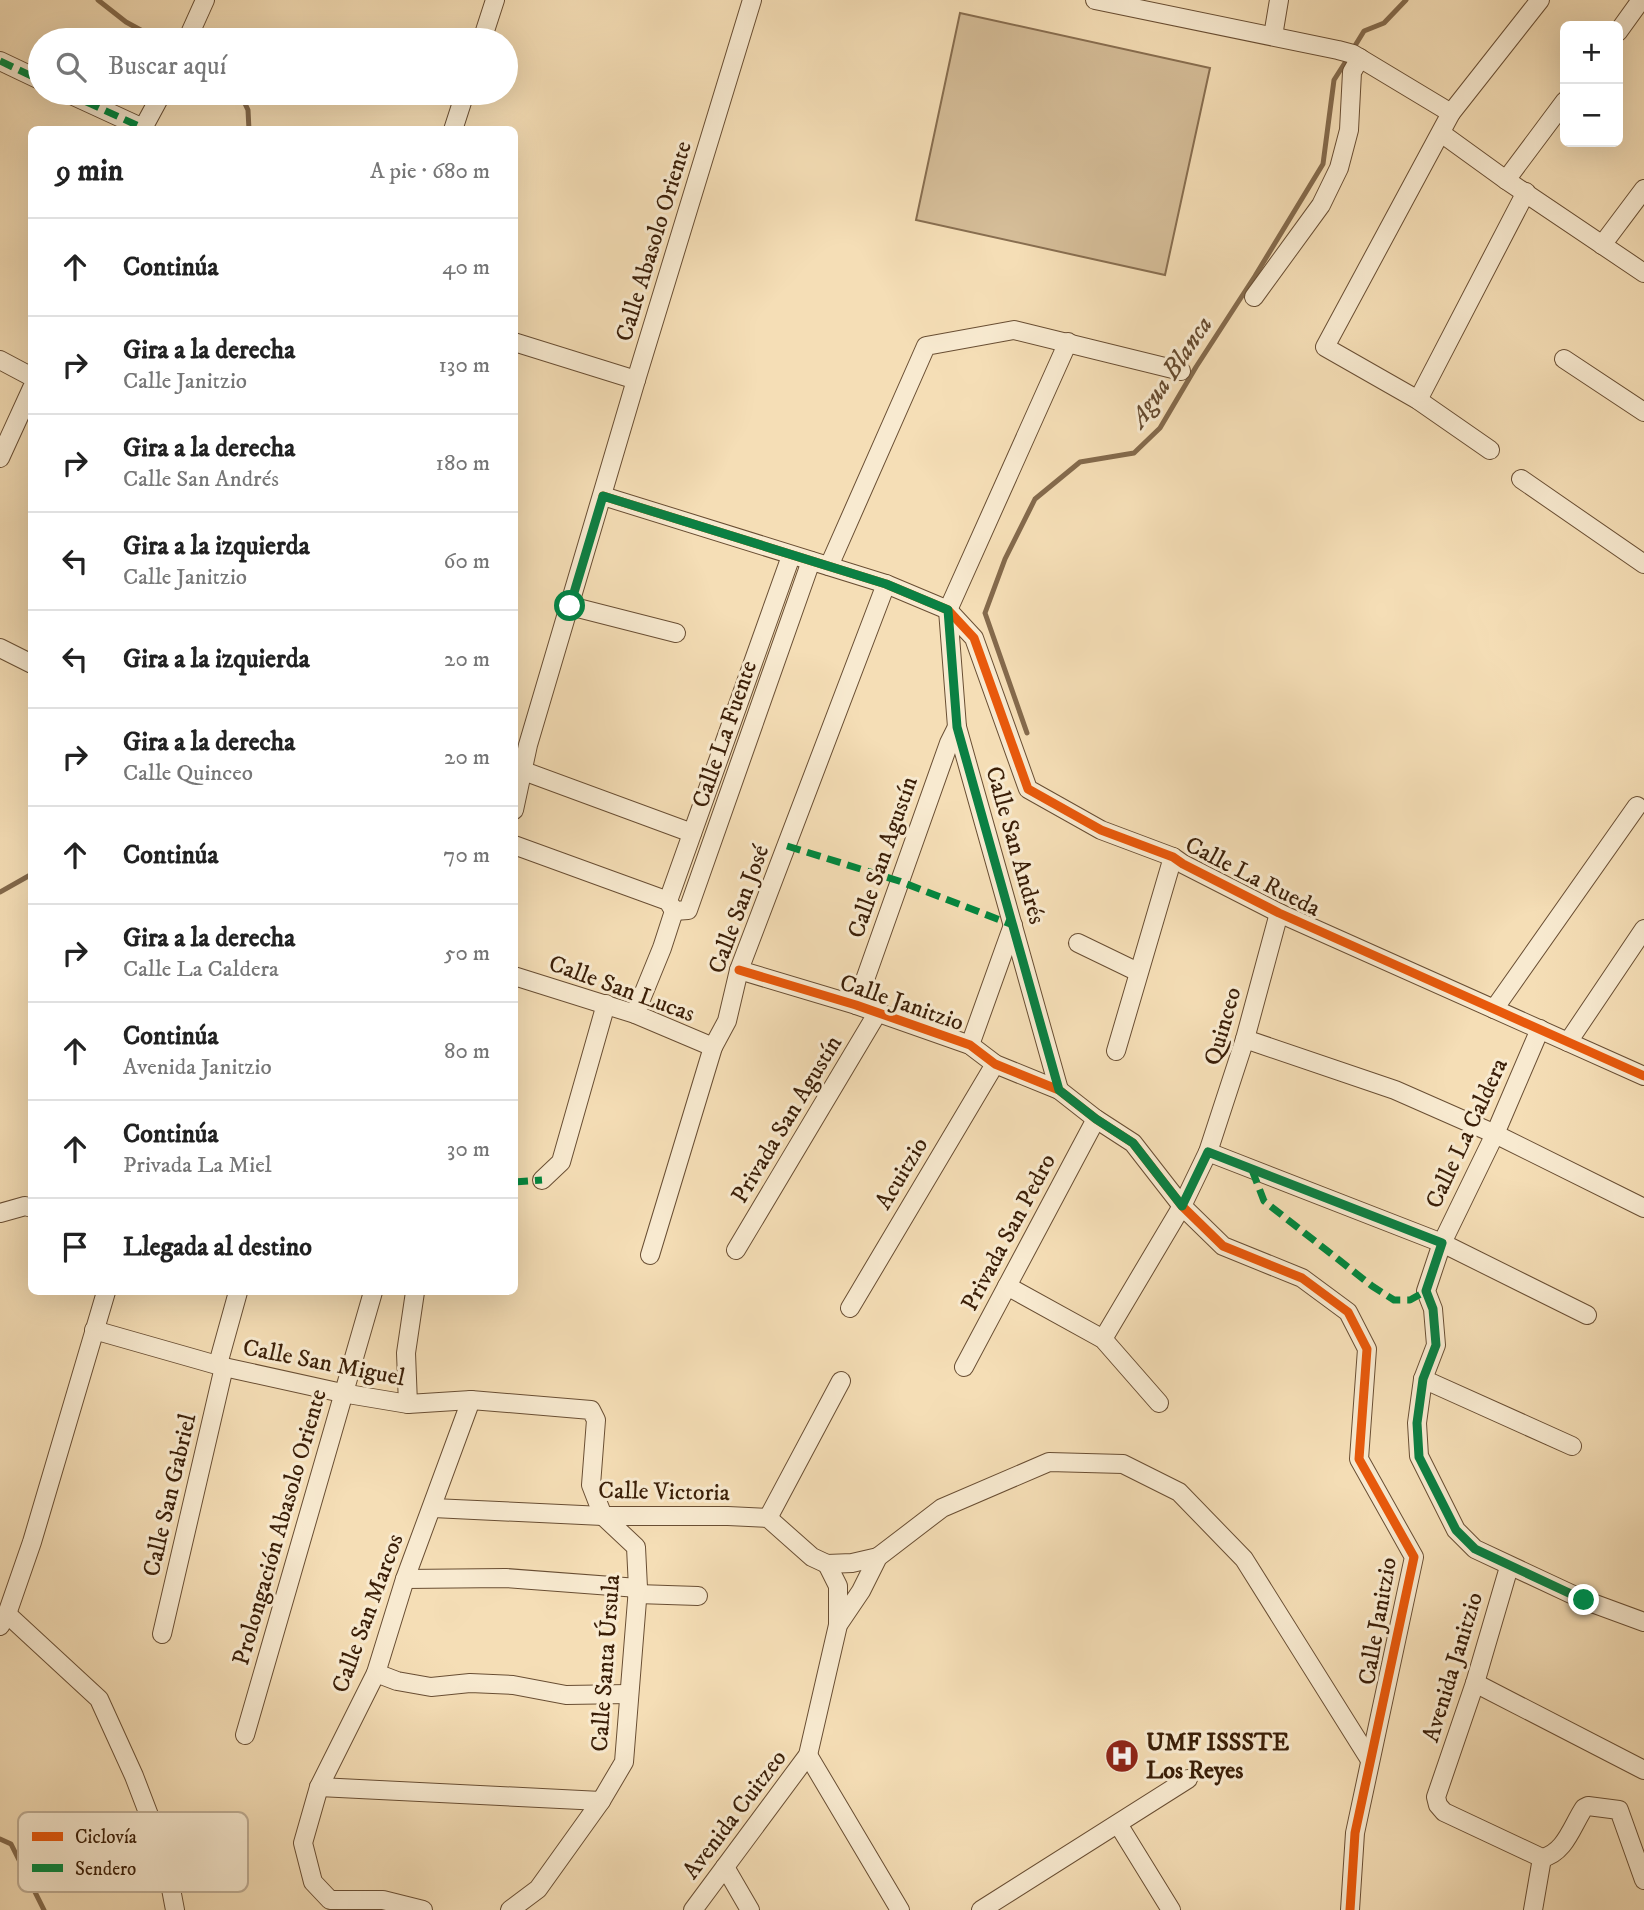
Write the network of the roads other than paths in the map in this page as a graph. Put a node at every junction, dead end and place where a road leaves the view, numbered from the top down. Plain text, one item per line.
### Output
1 (205, 0) edge
2 (495, 0) edge
3 (752, 0) edge
4 (1095, 0) edge
5 (1279, 0) edge
6 (1540, 0) edge
7 (1642, 0) edge
8 (1623, 25) edge
9 (193, 28) edge
10 (486, 28) edge
11 (1273, 36) junction
12 (1350, 54) junction
13 (0, 61) edge
14 (28, 74) edge
15 (92, 105) edge
16 (156, 105) edge
17 (461, 105) edge
18 (1560, 108) edge
19 (1451, 113) junction
20 (137, 126) edge
21 (145, 126) edge
22 (454, 126) edge
23 (1441, 134) junction
24 (1506, 180) junction
25 (1644, 188) edge
26 (1526, 192) junction
27 (1602, 245) junction
28 (1644, 273) edge
29 (1254, 297) dead end
30 (1068, 342) junction
31 (518, 343) edge
32 (1564, 359) dead end
33 (0, 360) edge
34 (1181, 371) dead end
35 (28, 375) edge
36 (636, 380) junction
37 (28, 397) edge
38 (1418, 400) junction
39 (1644, 412) edge
40 (1490, 450) dead end
41 (0, 458) edge
42 (1521, 479) dead end
43 (603, 496) junction
44 (791, 556) junction
45 (1642, 558) edge
46 (811, 561) junction
47 (829, 566) junction
48 (886, 584) junction
49 (570, 606) junction
50 (948, 610) junction
51 (676, 633) dead end
52 (0, 648) edge
53 (28, 662) edge
54 (957, 727) junction
55 (727, 735) junction
56 (522, 742) edge
57 (747, 743) junction
58 (521, 770) junction
59 (518, 787) edge
60 (1637, 806) dead end
61 (692, 833) junction
62 (518, 847) edge
63 (1174, 857) junction
64 (671, 906) junction
65 (1279, 913) junction
66 (1013, 925) junction
67 (1644, 929) edge
68 (1078, 943) dead end
69 (739, 970) junction
70 (1138, 972) junction
71 (518, 977) edge
72 (606, 1004) junction
73 (856, 1005) junction
74 (1494, 1009) junction
75 (878, 1012) junction
76 (635, 1014) junction
77 (1540, 1029) junction
78 (1245, 1039) junction
79 (1568, 1042) junction
80 (970, 1045) junction
81 (713, 1047) junction
82 (1116, 1051) dead end
83 (995, 1064) junction
84 (1644, 1076) edge
85 (1059, 1090) junction
86 (1096, 1119) junction
87 (1495, 1133) junction
88 (1208, 1152) junction
89 (542, 1180) dead end
90 (1182, 1206) junction
91 (28, 1207) edge
92 (1644, 1208) edge
93 (0, 1213) edge
94 (1442, 1243) junction
95 (736, 1250) dead end
96 (650, 1255) dead end
97 (1007, 1286) junction
98 (105, 1295) edge
99 (237, 1295) edge
100 (372, 1295) edge
101 (415, 1295) edge
102 (850, 1308) dead end
103 (1587, 1315) dead end
104 (94, 1330) junction
105 (1103, 1339) junction
106 (221, 1366) junction
107 (964, 1367) dead end
108 (1423, 1379) junction
109 (841, 1381) dead end
110 (342, 1393) junction
111 (471, 1399) junction
112 (1158, 1403) dead end
113 (408, 1404) junction
114 (1572, 1446) dead end
115 (433, 1508) junction
116 (603, 1516) junction
117 (768, 1518) junction
118 (878, 1557) junction
119 (827, 1564) junction
120 (1509, 1567) junction
121 (405, 1579) junction
122 (638, 1591) junction
123 (698, 1596) dead end
124 (4, 1620) edge
125 (1644, 1622) edge
126 (838, 1625) junction
127 (162, 1634) dead end
128 (376, 1672) junction
129 (1475, 1683) junction
130 (629, 1693) junction
131 (245, 1735) dead end
132 (808, 1755) junction
133 (1370, 1760) junction
134 (1644, 1770) edge
135 (1188, 1779) dead end
136 (320, 1787) junction
137 (601, 1801) junction
138 (148, 1812) edge
139 (1118, 1824) junction
140 (1542, 1858) junction
141 (725, 1867) junction
142 (1644, 1880) edge
143 (172, 1892) edge
144 (176, 1910) edge
145 (423, 1910) edge
146 (510, 1910) edge
147 (693, 1910) edge
148 (750, 1910) edge
149 (900, 1910) edge
150 (981, 1910) edge
151 (1171, 1910) edge
152 (1350, 1910) edge
153 (1533, 1910) edge

1 - 9 street
2 - 10 street
3 - 36 street, Calle Abasolo Oriente
4 - 11 street
5 - 11 street
6 - 19 street
7 - 8 street
11 - 12 street
12 - 19 street
12 - 29 street
13 - 14 street
15 - 20 street
16 - 21 street
17 - 22 street
18 - 24 street
19 - 23 street
23 - 24 street
23 - 38 street
24 - 26 street
25 - 27 street
26 - 27 street
26 - 38 street
27 - 28 street
30 - 34 street
30 - 47 street
30 - 50 street
31 - 36 street
32 - 39 street
33 - 35 street
36 - 43 street, Calle Abasolo Oriente
37 - 41 street
38 - 40 street
42 - 45 street
43 - 44 street
43 - 49 street
44 - 46 street
44 - 55 street, Calle La Fuente
46 - 47 street
46 - 57 street, Calle La Fuente
47 - 48 street
48 - 50 street
48 - 69 street, Calle San José
49 - 51 street
49 - 56 street
50 - 54 street, Calle San Andrés
50 - 63 street, Calle La Rueda
52 - 53 street
54 - 66 street, Calle San Andrés
54 - 73 street, Calle San Agustín
55 - 57 street
55 - 61 street, Calle La Fuente
56 - 58 street
57 - 64 street, Calle La Fuente
58 - 59 street
58 - 61 street
60 - 74 street
61 - 64 street, Calle La Fuente
62 - 64 street
63 - 65 street, Calle La Rueda
63 - 70 street
64 - 76 street, Calle La Fuente
65 - 74 street, Calle La Rueda
65 - 78 street, Quinceo
66 - 80 street
66 - 85 street, Calle San Andrés
67 - 79 street
68 - 70 street
69 - 73 street, Calle Janitzio
69 - 81 street, Calle San José
70 - 82 street
71 - 72 street, Calle San Lucas
72 - 76 street, Calle San Lucas
72 - 89 street
73 - 75 street, Calle Janitzio
74 - 77 street, Calle La Rueda
75 - 80 street, Calle Janitzio
75 - 95 street, Privada San Agustín
76 - 81 street, Calle San Lucas
77 - 79 street, Calle La Rueda
77 - 87 street, Calle La Caldera
78 - 87 street
78 - 88 street, Quinceo
79 - 84 street, Calle La Rueda
80 - 83 street, Calle Janitzio
81 - 96 street, Calle San José
83 - 85 street, Calle Janitzio
83 - 102 street, Acuitzio
85 - 86 street, Calle Janitzio
86 - 90 street, Calle Janitzio
86 - 97 street, Privada San Pedro
87 - 92 street
87 - 94 street, Calle La Caldera
88 - 90 street, Quinceo
88 - 94 street
90 - 105 street, Quinceo
90 - 133 street, Calle Janitzio
91 - 93 street
94 - 103 street
94 - 108 street, Calle La Caldera
97 - 105 street
97 - 107 street, Privada San Pedro
98 - 104 street
99 - 106 street, Calle San Gabriel
100 - 110 street, Prolongación Abasolo Oriente
101 - 113 street
104 - 106 street, Calle San Miguel
104 - 124 street
105 - 112 street
106 - 110 street, Calle San Miguel
106 - 127 street, Calle San Gabriel
108 - 114 street
108 - 120 street, Avenida Janitzio
109 - 117 street
110 - 113 street, Calle San Miguel
110 - 131 street, Prolongación Abasolo Oriente
111 - 113 street, Calle San Miguel
111 - 115 street, Calle San Marcos
111 - 116 street, Calle San Miguel
115 - 116 street, Calle Victoria
115 - 121 street, Calle San Marcos
116 - 117 street, Calle Victoria
116 - 122 street, Calle Santa Úrsula
117 - 119 street
118 - 119 street
118 - 126 street, Avenida Cuitzeo
118 - 133 street, Avenida Cuitzeo
119 - 126 street
120 - 125 street
120 - 129 street, Avenida Janitzio
121 - 122 street
121 - 128 street, Calle San Marcos
122 - 123 street
122 - 130 street, Calle Santa Úrsula
124 - 138 street
126 - 132 street, Avenida Cuitzeo
128 - 130 street
128 - 136 street, Calle San Marcos
129 - 134 street
129 - 140 street, Avenida Janitzio
130 - 137 street, Calle Santa Úrsula
132 - 141 street, Avenida Cuitzeo
132 - 149 street
133 - 152 street, Calle Janitzio
135 - 139 street
136 - 137 street
136 - 145 street, Calle San Marcos
137 - 146 street, Calle Santa Úrsula
139 - 150 street
139 - 151 street
140 - 142 street
140 - 153 street
141 - 147 street, Avenida Cuitzeo
141 - 148 street
143 - 144 street

